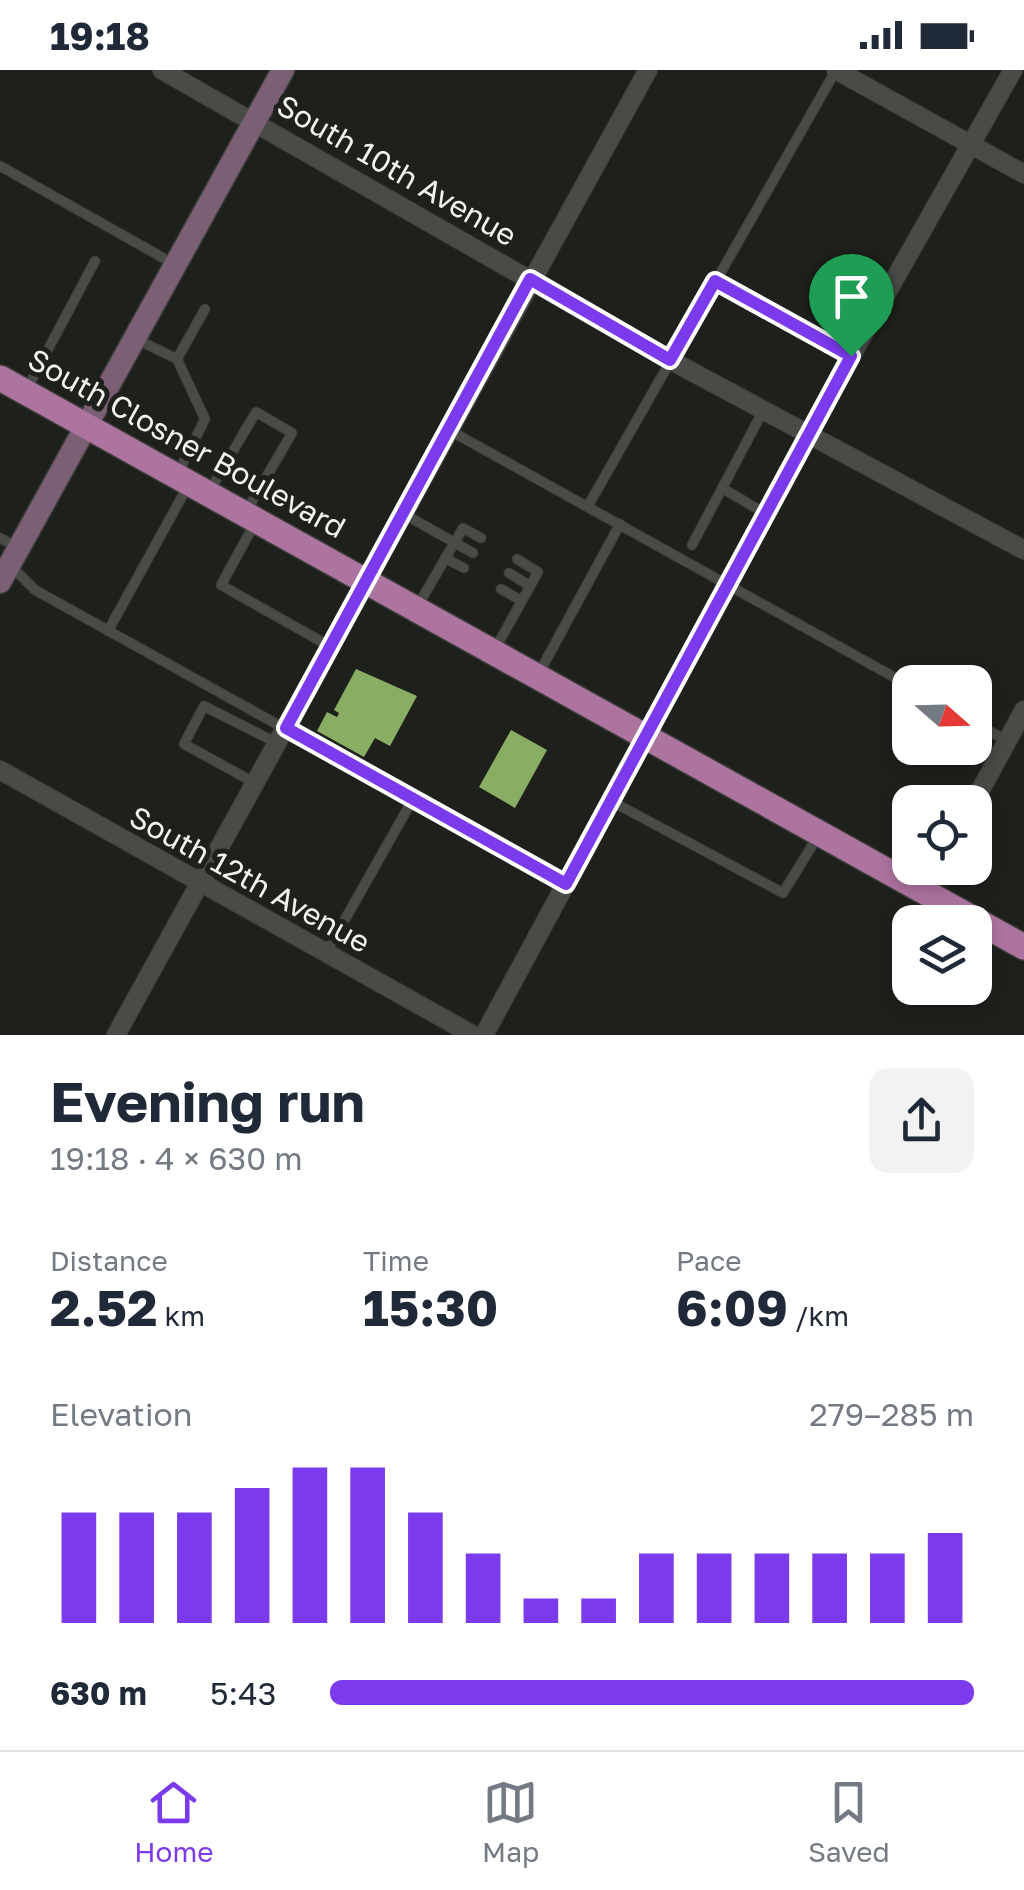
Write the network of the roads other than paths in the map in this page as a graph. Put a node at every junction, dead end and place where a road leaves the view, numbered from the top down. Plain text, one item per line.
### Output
1 (162, 70) edge
2 (284, 70) edge
3 (648, 70) edge
4 (836, 70) edge
5 (1013, 70) edge
6 (255, 120) junction
7 (970, 145) junction
8 (0, 166) edge
9 (1024, 174) edge
10 (95, 261) dead end
11 (176, 265) junction
12 (530, 279) junction
13 (715, 281) junction
14 (205, 309) dead end
15 (136, 339) junction
16 (851, 356) junction
17 (176, 359) junction
18 (670, 360) junction
19 (0, 378) edge
20 (26, 392) junction
21 (764, 408) junction
22 (89, 426) junction
23 (449, 430) junction
24 (811, 433) junction
25 (192, 483) junction
26 (722, 488) junction
27 (588, 506) junction
28 (404, 514) junction
29 (766, 514) junction
30 (252, 516) junction
31 (620, 524) junction
32 (480, 538) dead end
33 (454, 542) junction
34 (692, 545) dead end
35 (1024, 550) edge
36 (473, 553) dead end
37 (602, 556) junction
38 (7, 558) edge
39 (445, 558) junction
40 (517, 560) dead end
41 (591, 560) dead end
42 (464, 568) dead end
43 (509, 573) dead end
44 (369, 580) junction
45 (580, 582) dead end
46 (728, 583) junction
47 (530, 586) junction
48 (501, 589) dead end
49 (582, 595) junction
50 (522, 601) junction
51 (417, 608) junction
52 (108, 631) junction
53 (331, 647) junction
54 (494, 651) junction
55 (537, 676) junction
56 (892, 676) edge
57 (1024, 710) edge
58 (992, 733) edge
59 (281, 736) junction
60 (645, 737) junction
61 (1007, 741) junction
62 (0, 770) edge
63 (255, 783) junction
64 (983, 785) edge
65 (413, 800) junction
66 (610, 801) junction
67 (819, 834) junction
68 (199, 882) junction
69 (566, 884) junction
70 (928, 885) edge
71 (924, 892) junction
72 (1024, 948) edge
73 (326, 953) junction
74 (116, 1035) edge
75 (473, 1035) edge
76 (484, 1035) edge

1 - 6 street, South 10th Avenue
2 - 6 street
3 - 12 street
4 - 7 street
4 - 13 lane
5 - 7 street
6 - 11 street
6 - 12 street, South 10th Avenue
7 - 9 street
7 - 16 street
8 - 11 lane
10 - 20 lane
11 - 15 street
12 - 18 street, South 10th Avenue
12 - 23 street
13 - 16 lane
13 - 18 lane
14 - 17 lane
15 - 17 lane
15 - 22 street
16 - 24 street
17 - 25 lane
18 - 21 street, South 10th Avenue
18 - 27 lane
19 - 20 main road, South Closner Boulevard
20 - 22 main road, South Closner Boulevard
21 - 24 street, South 10th Avenue
21 - 26 lane
22 - 25 main road, South Closner Boulevard
22 - 38 street
23 - 27 lane
23 - 28 street
24 - 29 street
24 - 35 street, South 10th Avenue
25 - 30 main road, South Closner Boulevard
25 - 30 lane
25 - 52 lane
26 - 29 lane
26 - 34 lane
27 - 31 lane
28 - 33 lane
28 - 44 street
29 - 46 street
30 - 44 main road, South Closner Boulevard
30 - 53 lane
31 - 37 lane
31 - 46 lane
32 - 33 lane
33 - 36 lane
33 - 39 lane
37 - 41 lane
37 - 49 lane
38 - 52 lane
39 - 42 lane
39 - 51 lane
40 - 47 lane
43 - 47 lane
44 - 51 main road, South Closner Boulevard
44 - 53 street
45 - 49 lane
46 - 56 lane
46 - 60 street
47 - 50 lane
48 - 50 lane
49 - 55 lane
50 - 54 lane
51 - 54 main road, South Closner Boulevard
52 - 59 lane
53 - 59 street
54 - 55 main road, South Closner Boulevard
55 - 60 main road, South Closner Boulevard
57 - 61 street
58 - 61 lane
59 - 63 street
59 - 63 lane
59 - 65 lane
60 - 66 street
60 - 67 main road, South Closner Boulevard
61 - 64 street
62 - 68 street, South 12th Avenue
63 - 68 street
65 - 69 lane
65 - 73 lane
66 - 67 lane
66 - 69 street
67 - 71 main road, South Closner Boulevard
68 - 73 street, South 12th Avenue
68 - 74 street
69 - 76 street
70 - 71 street
71 - 72 main road, South Closner Boulevard
73 - 75 street, South 12th Avenue

